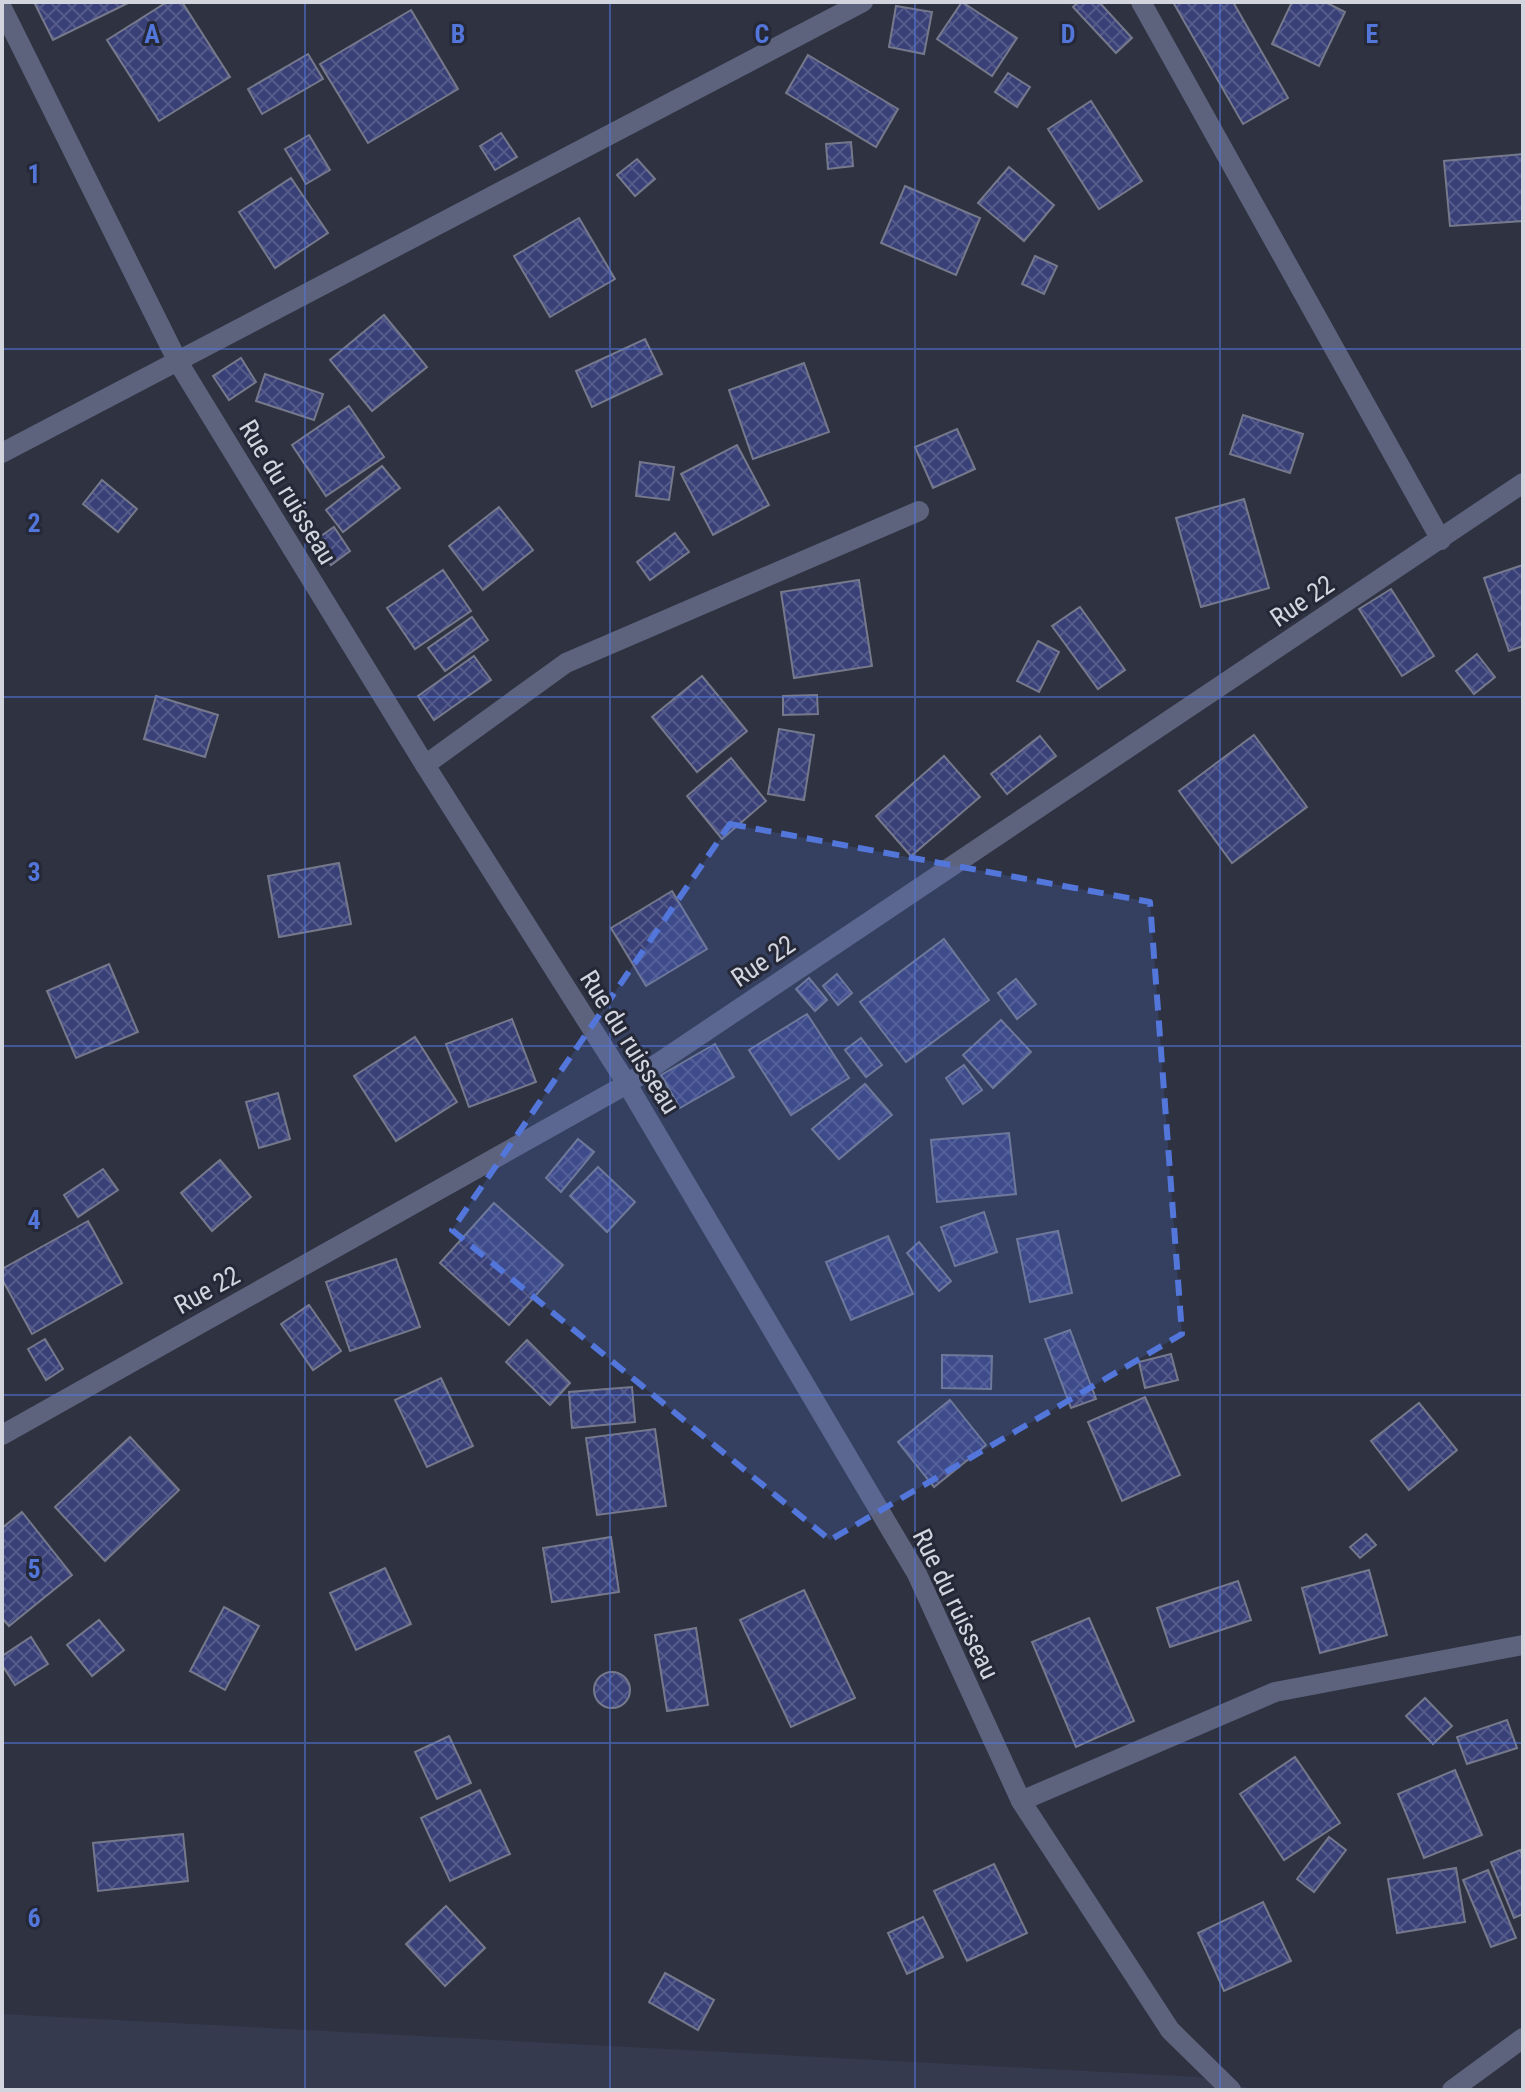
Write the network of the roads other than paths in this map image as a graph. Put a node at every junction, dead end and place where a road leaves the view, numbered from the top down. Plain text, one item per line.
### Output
1 (863, 2) edge
2 (1141, 2) edge
3 (2, 8) edge
4 (178, 362) junction
5 (2, 453) edge
6 (1523, 483) edge
7 (919, 511) dead end
8 (1441, 540) junction
9 (425, 765) junction
10 (627, 1084) junction
11 (2, 1435) edge
12 (1523, 1645) edge
13 (1021, 1801) junction
14 (1523, 2038) edge
15 (1231, 2090) edge
16 (1452, 2090) edge

1 - 4 street
2 - 8 street
3 - 4 street, Rue du ruisseau
4 - 5 street
4 - 9 street, Rue du ruisseau
6 - 8 street, Rue 22
7 - 9 street
8 - 10 street, Rue 22
9 - 10 street, Rue du ruisseau
10 - 11 street, Rue 22
10 - 13 street, Rue du ruisseau
12 - 13 street
13 - 15 street, Rue du ruisseau
14 - 16 street

